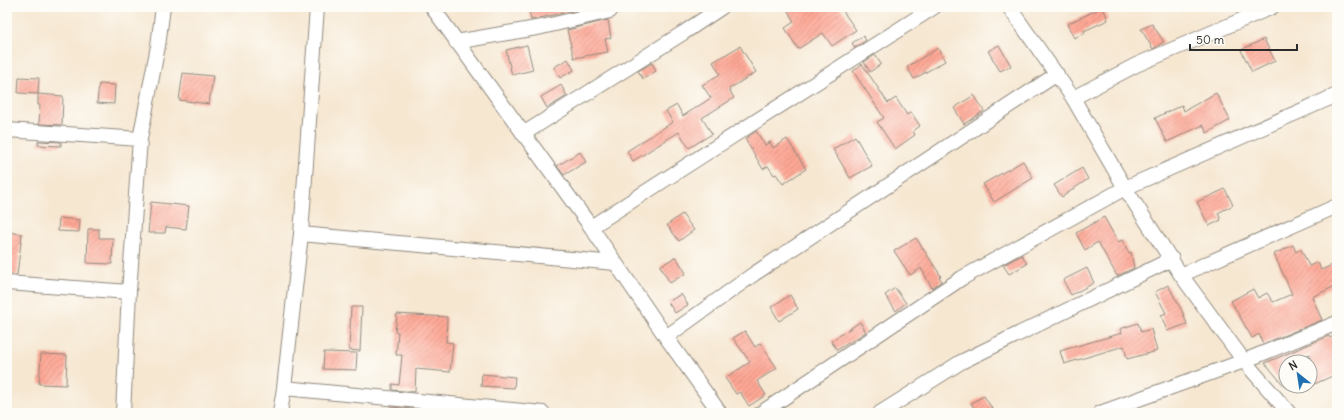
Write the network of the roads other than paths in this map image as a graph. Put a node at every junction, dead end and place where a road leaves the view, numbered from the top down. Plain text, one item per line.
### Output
1 (163, 7) edge
2 (317, 7) edge
3 (432, 7) edge
4 (722, 7) edge
5 (934, 7) edge
6 (1011, 7) edge
7 (1272, 7) edge
8 (610, 11) dead end
9 (456, 42) junction
10 (1057, 74) junction
11 (1337, 94) edge
12 (1073, 98) junction
13 (7, 130) edge
14 (523, 134) junction
15 (140, 139) junction
16 (1125, 188) junction
17 (1337, 206) edge
18 (591, 227) junction
19 (301, 234) junction
20 (1172, 259) junction
21 (615, 263) junction
22 (1182, 275) junction
23 (7, 284) edge
24 (129, 292) junction
25 (1337, 323) edge
26 (666, 337) junction
27 (1244, 361) junction
28 (284, 388) junction
29 (123, 413) edge
30 (280, 413) edge
31 (543, 413) edge
32 (720, 413) edge
33 (761, 413) edge
34 (880, 413) edge
35 (1100, 413) edge
36 (1289, 413) edge

1 - 15 street
2 - 19 street
3 - 9 street
4 - 14 street
5 - 18 street
6 - 10 street
7 - 12 street
8 - 9 street
9 - 14 street
10 - 12 street
10 - 26 street
11 - 16 street
12 - 16 street
13 - 15 street
14 - 18 street
15 - 24 street
16 - 20 street
16 - 33 street
17 - 22 street
18 - 21 street
19 - 21 street
19 - 28 street
20 - 22 street
20 - 34 street
21 - 26 street
22 - 27 street
23 - 24 street
24 - 29 street
25 - 27 street
26 - 32 street
27 - 35 street
27 - 36 street
28 - 30 street
28 - 31 street

